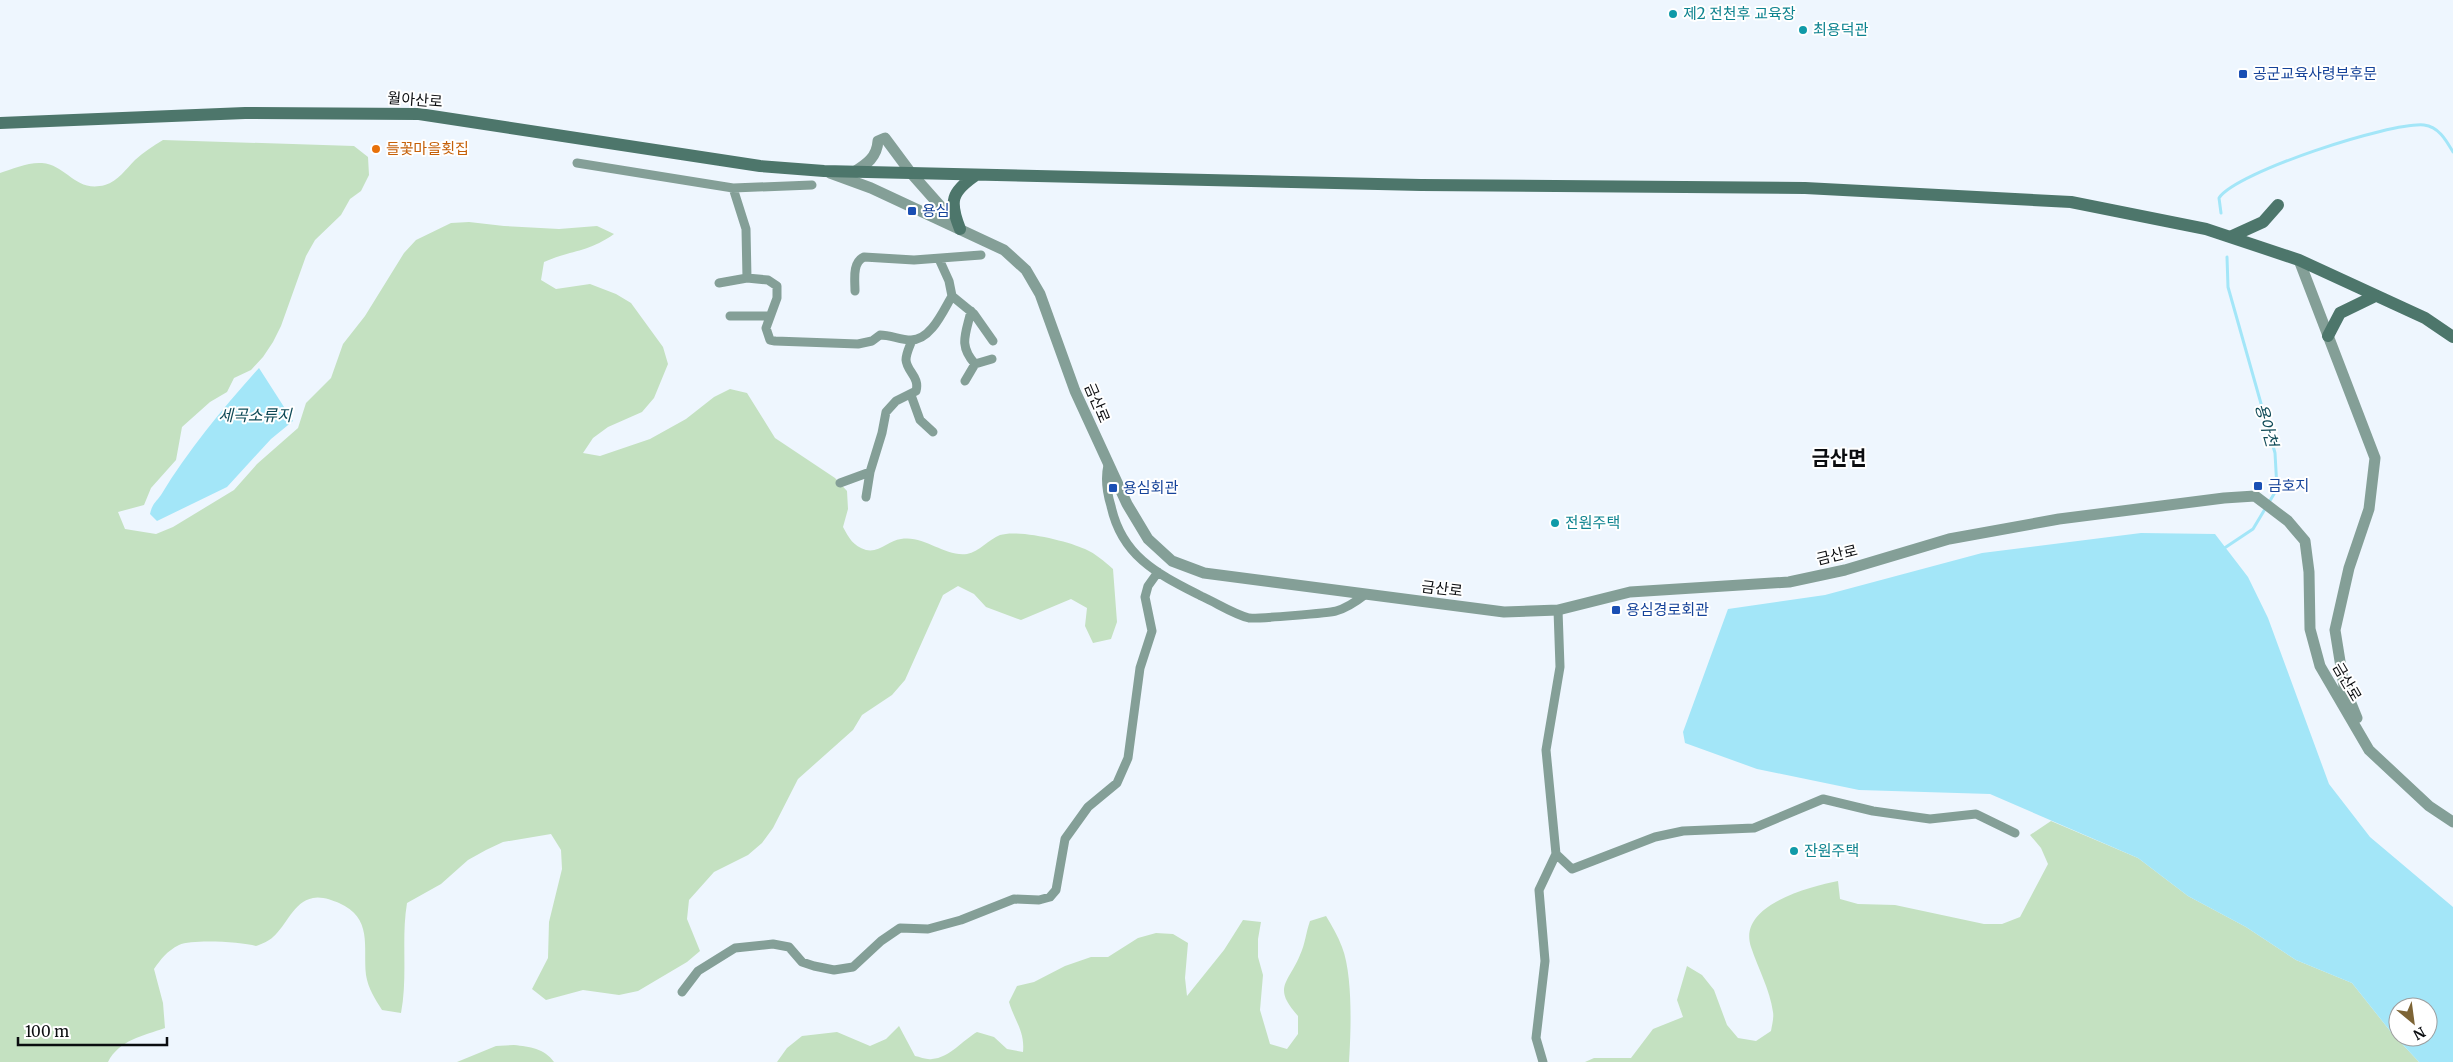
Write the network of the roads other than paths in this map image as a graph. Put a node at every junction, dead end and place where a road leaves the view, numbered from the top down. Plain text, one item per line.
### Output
1 (0, 123) edge
2 (577, 163) dead end
3 (824, 171) junction
4 (854, 172) junction
5 (911, 173) junction
6 (976, 175) junction
7 (812, 185) dead end
8 (733, 188) junction
9 (2278, 205) dead end
10 (960, 229) junction
11 (2230, 237) junction
12 (981, 255) dead end
13 (939, 259) junction
14 (2299, 260) junction
15 (747, 278) junction
16 (719, 283) dead end
17 (855, 291) dead end
18 (952, 296) junction
19 (2376, 296) junction
20 (971, 311) junction
21 (730, 316) dead end
22 (770, 316) junction
23 (2328, 336) junction
24 (2453, 337) edge
25 (912, 340) junction
26 (993, 341) dead end
27 (992, 359) dead end
28 (975, 364) junction
29 (965, 381) dead end
30 (910, 395) junction
31 (934, 432) dead end
32 (1108, 465) junction
33 (870, 472) junction
34 (840, 483) dead end
35 (866, 497) dead end
36 (1158, 572) junction
37 (1366, 594) junction
38 (1558, 610) junction
39 (2369, 750) junction
40 (2453, 822) edge
41 (2015, 833) dead end
42 (1556, 854) junction
43 (682, 992) dead end
44 (1543, 1062) edge

1 - 3 main road, 월아산로
2 - 8 street
3 - 4 main road, 월아산로
3 - 10 street, 금산로
4 - 5 main road, 월아산로
4 - 5 street
5 - 6 main road, 월아산로
5 - 10 street
6 - 10 main road
6 - 11 main road, 월아산로
7 - 8 street
8 - 15 street
9 - 11 main road
10 - 32 street, 금산로
11 - 14 main road, 월아산로
12 - 13 street
13 - 17 street
13 - 18 street
14 - 19 main road, 월아산로
14 - 23 street
15 - 16 street
15 - 22 street
18 - 20 street
18 - 25 street
19 - 23 main road
19 - 24 main road, 월아산로
20 - 26 street
20 - 28 street
21 - 22 street
22 - 25 street
23 - 39 street
25 - 30 street
27 - 28 street
28 - 29 street
30 - 31 street
30 - 33 street
32 - 36 street
32 - 37 street, 금산로
33 - 34 street
33 - 35 street
36 - 37 street
36 - 43 street
37 - 38 street, 금산로
38 - 39 street, 금산로
38 - 42 street
39 - 40 street, 금산로
41 - 42 street
42 - 44 street

